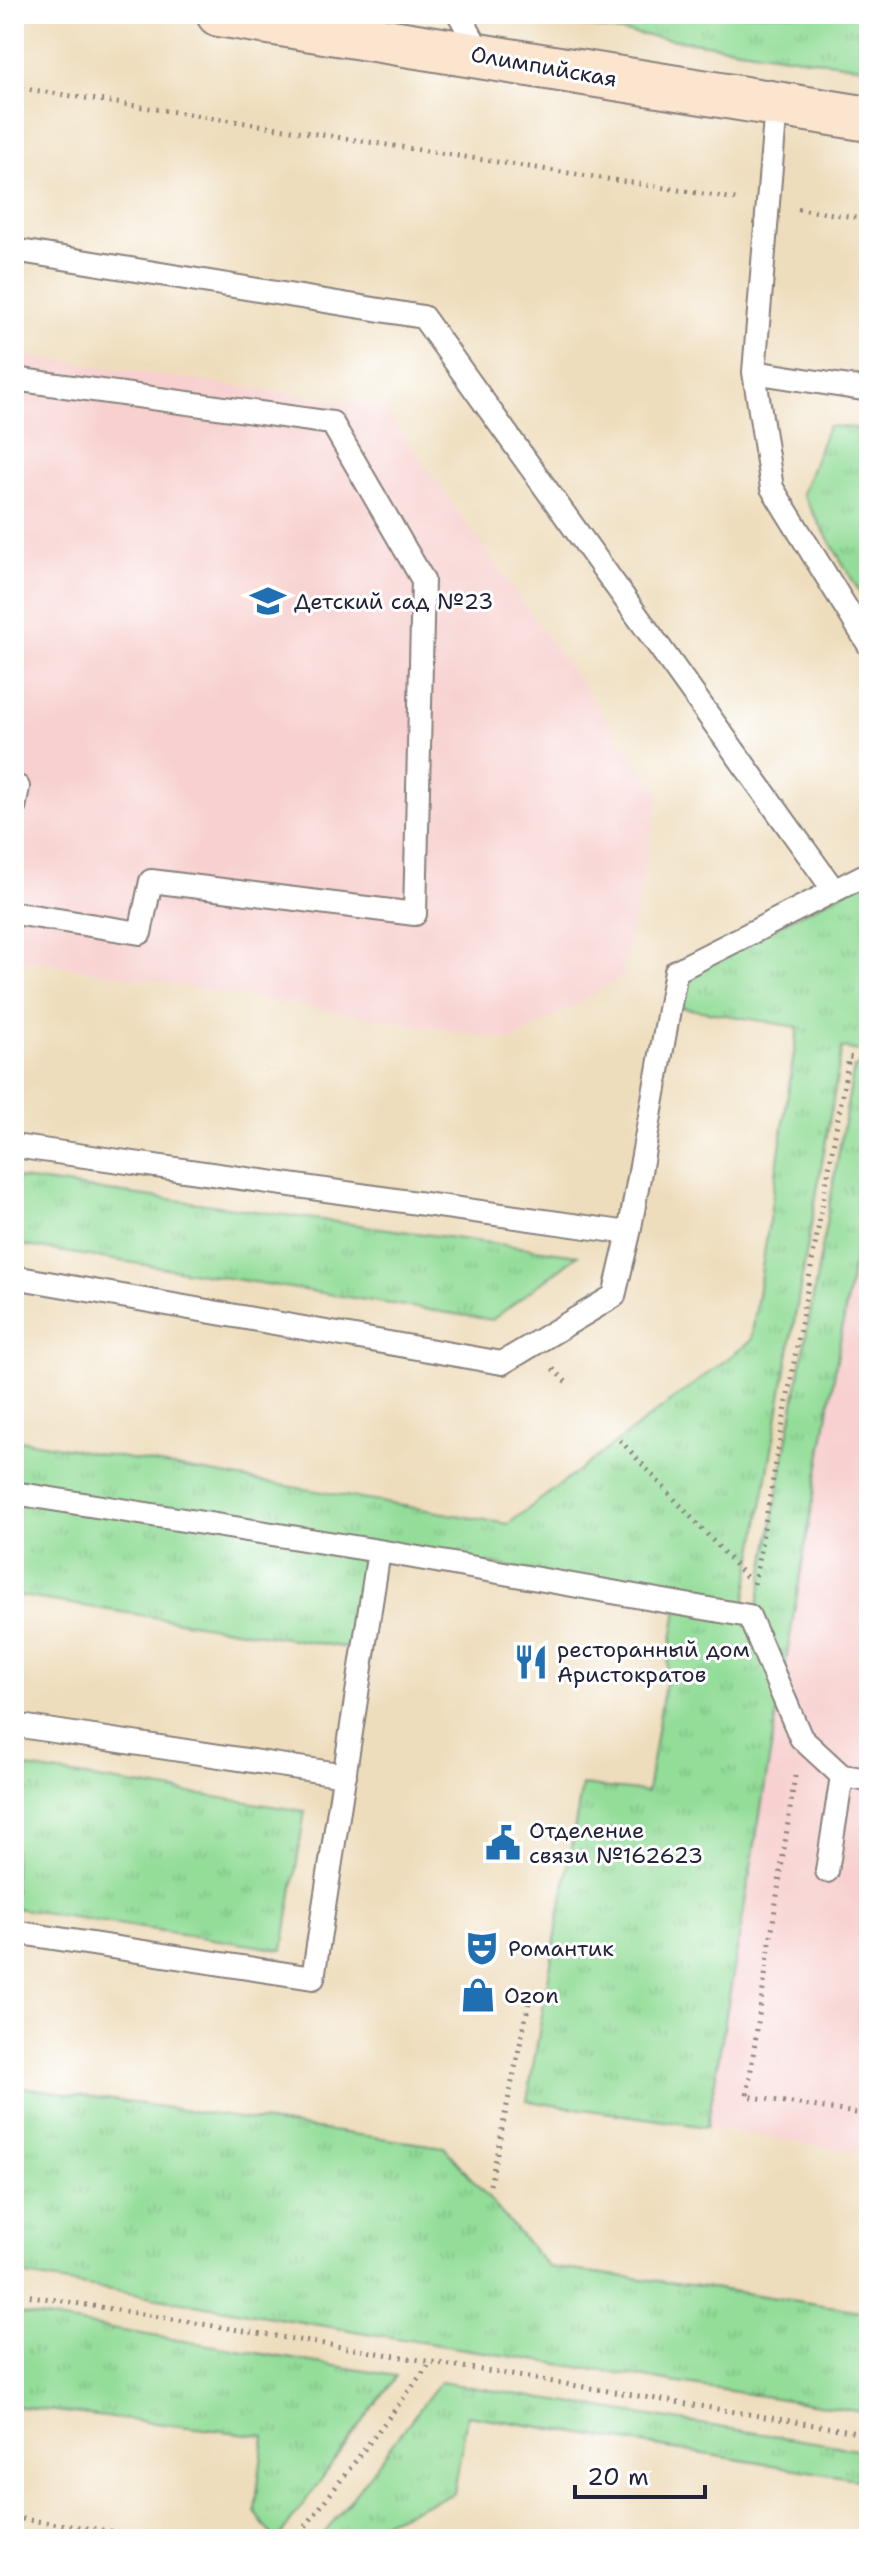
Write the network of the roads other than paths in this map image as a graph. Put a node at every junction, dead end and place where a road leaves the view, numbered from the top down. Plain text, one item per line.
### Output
1 (219, 14) edge
2 (459, 14) edge
3 (482, 56) junction
4 (776, 106) junction
5 (869, 119) edge
6 (14, 250) edge
7 (754, 372) junction
8 (14, 379) edge
9 (869, 390) edge
10 (869, 645) edge
11 (14, 786) edge
12 (14, 808) edge
13 (869, 873) edge
14 (833, 889) junction
15 (14, 913) edge
16 (14, 1146) edge
17 (629, 1233) junction
18 (14, 1277) edge
19 (14, 1493) edge
20 (379, 1551) junction
21 (14, 1725) edge
22 (345, 1775) junction
23 (842, 1776) junction
24 (869, 1780) edge
25 (827, 1871) dead end
26 (14, 1932) edge

1 - 3 main road, Олимпийская
2 - 3 lane
3 - 4 main road, Олимпийская
4 - 5 main road, Олимпийская
4 - 7 lane
6 - 14 lane
7 - 9 lane
7 - 10 lane
8 - 15 lane
11 - 12 lane
13 - 14 lane
14 - 17 lane
16 - 17 lane
17 - 18 lane
19 - 20 lane
20 - 22 lane
20 - 23 lane
21 - 22 lane
22 - 26 lane
23 - 24 lane
23 - 25 lane

